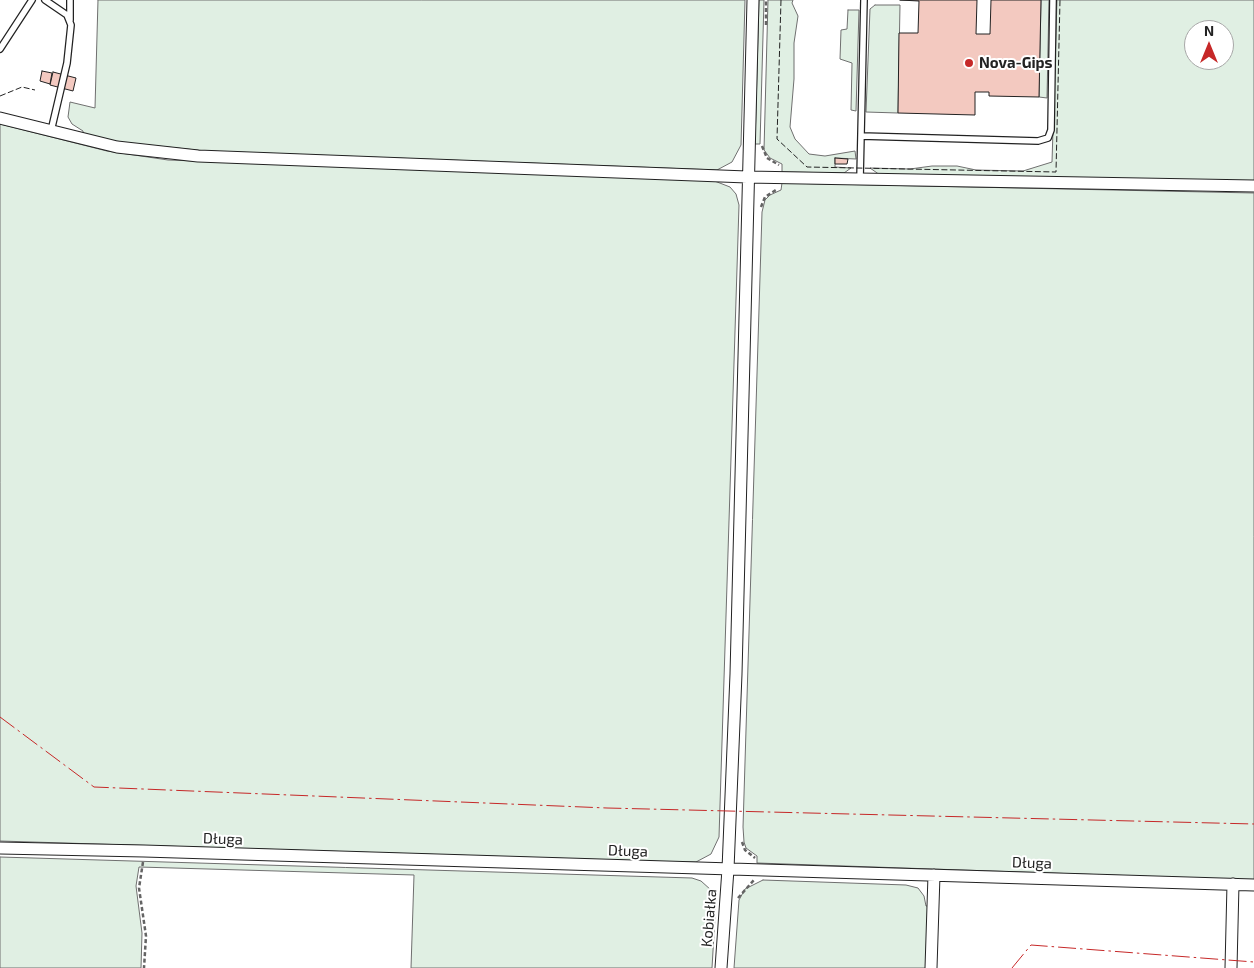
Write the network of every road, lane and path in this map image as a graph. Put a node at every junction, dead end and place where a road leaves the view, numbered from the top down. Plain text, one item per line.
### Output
1 (32, 0) edge
2 (45, 0) edge
3 (70, 0) edge
4 (752, 0) edge
5 (864, 0) edge
6 (1053, 0) edge
7 (70, 20) junction
8 (0, 49) edge
9 (0, 118) edge
10 (50, 131) junction
11 (861, 136) junction
12 (747, 177) junction
13 (860, 179) junction
14 (1254, 186) edge
15 (0, 848) edge
16 (144, 851) junction
17 (728, 869) junction
18 (934, 876) junction
19 (763, 878) dead end
20 (1233, 884) junction
21 (1254, 885) edge
22 (738, 901) dead end
23 (144, 968) edge
24 (720, 968) edge
25 (931, 968) edge
26 (1231, 968) edge

1 - 8 lane
2 - 7 lane
3 - 7 lane
4 - 12 street, Kobiałka
5 - 11 lane
6 - 11 lane
7 - 10 lane
9 - 10 street
10 - 12 street
11 - 13 lane
12 - 13 street
12 - 17 street, Kobiałka
13 - 14 street
15 - 16 street, Długa
16 - 17 street, Długa
16 - 23 path
17 - 18 street, Długa
17 - 24 street, Kobiałka
18 - 20 street, Długa
18 - 25 street
19 - 22 path
20 - 21 street, Długa
20 - 26 street

